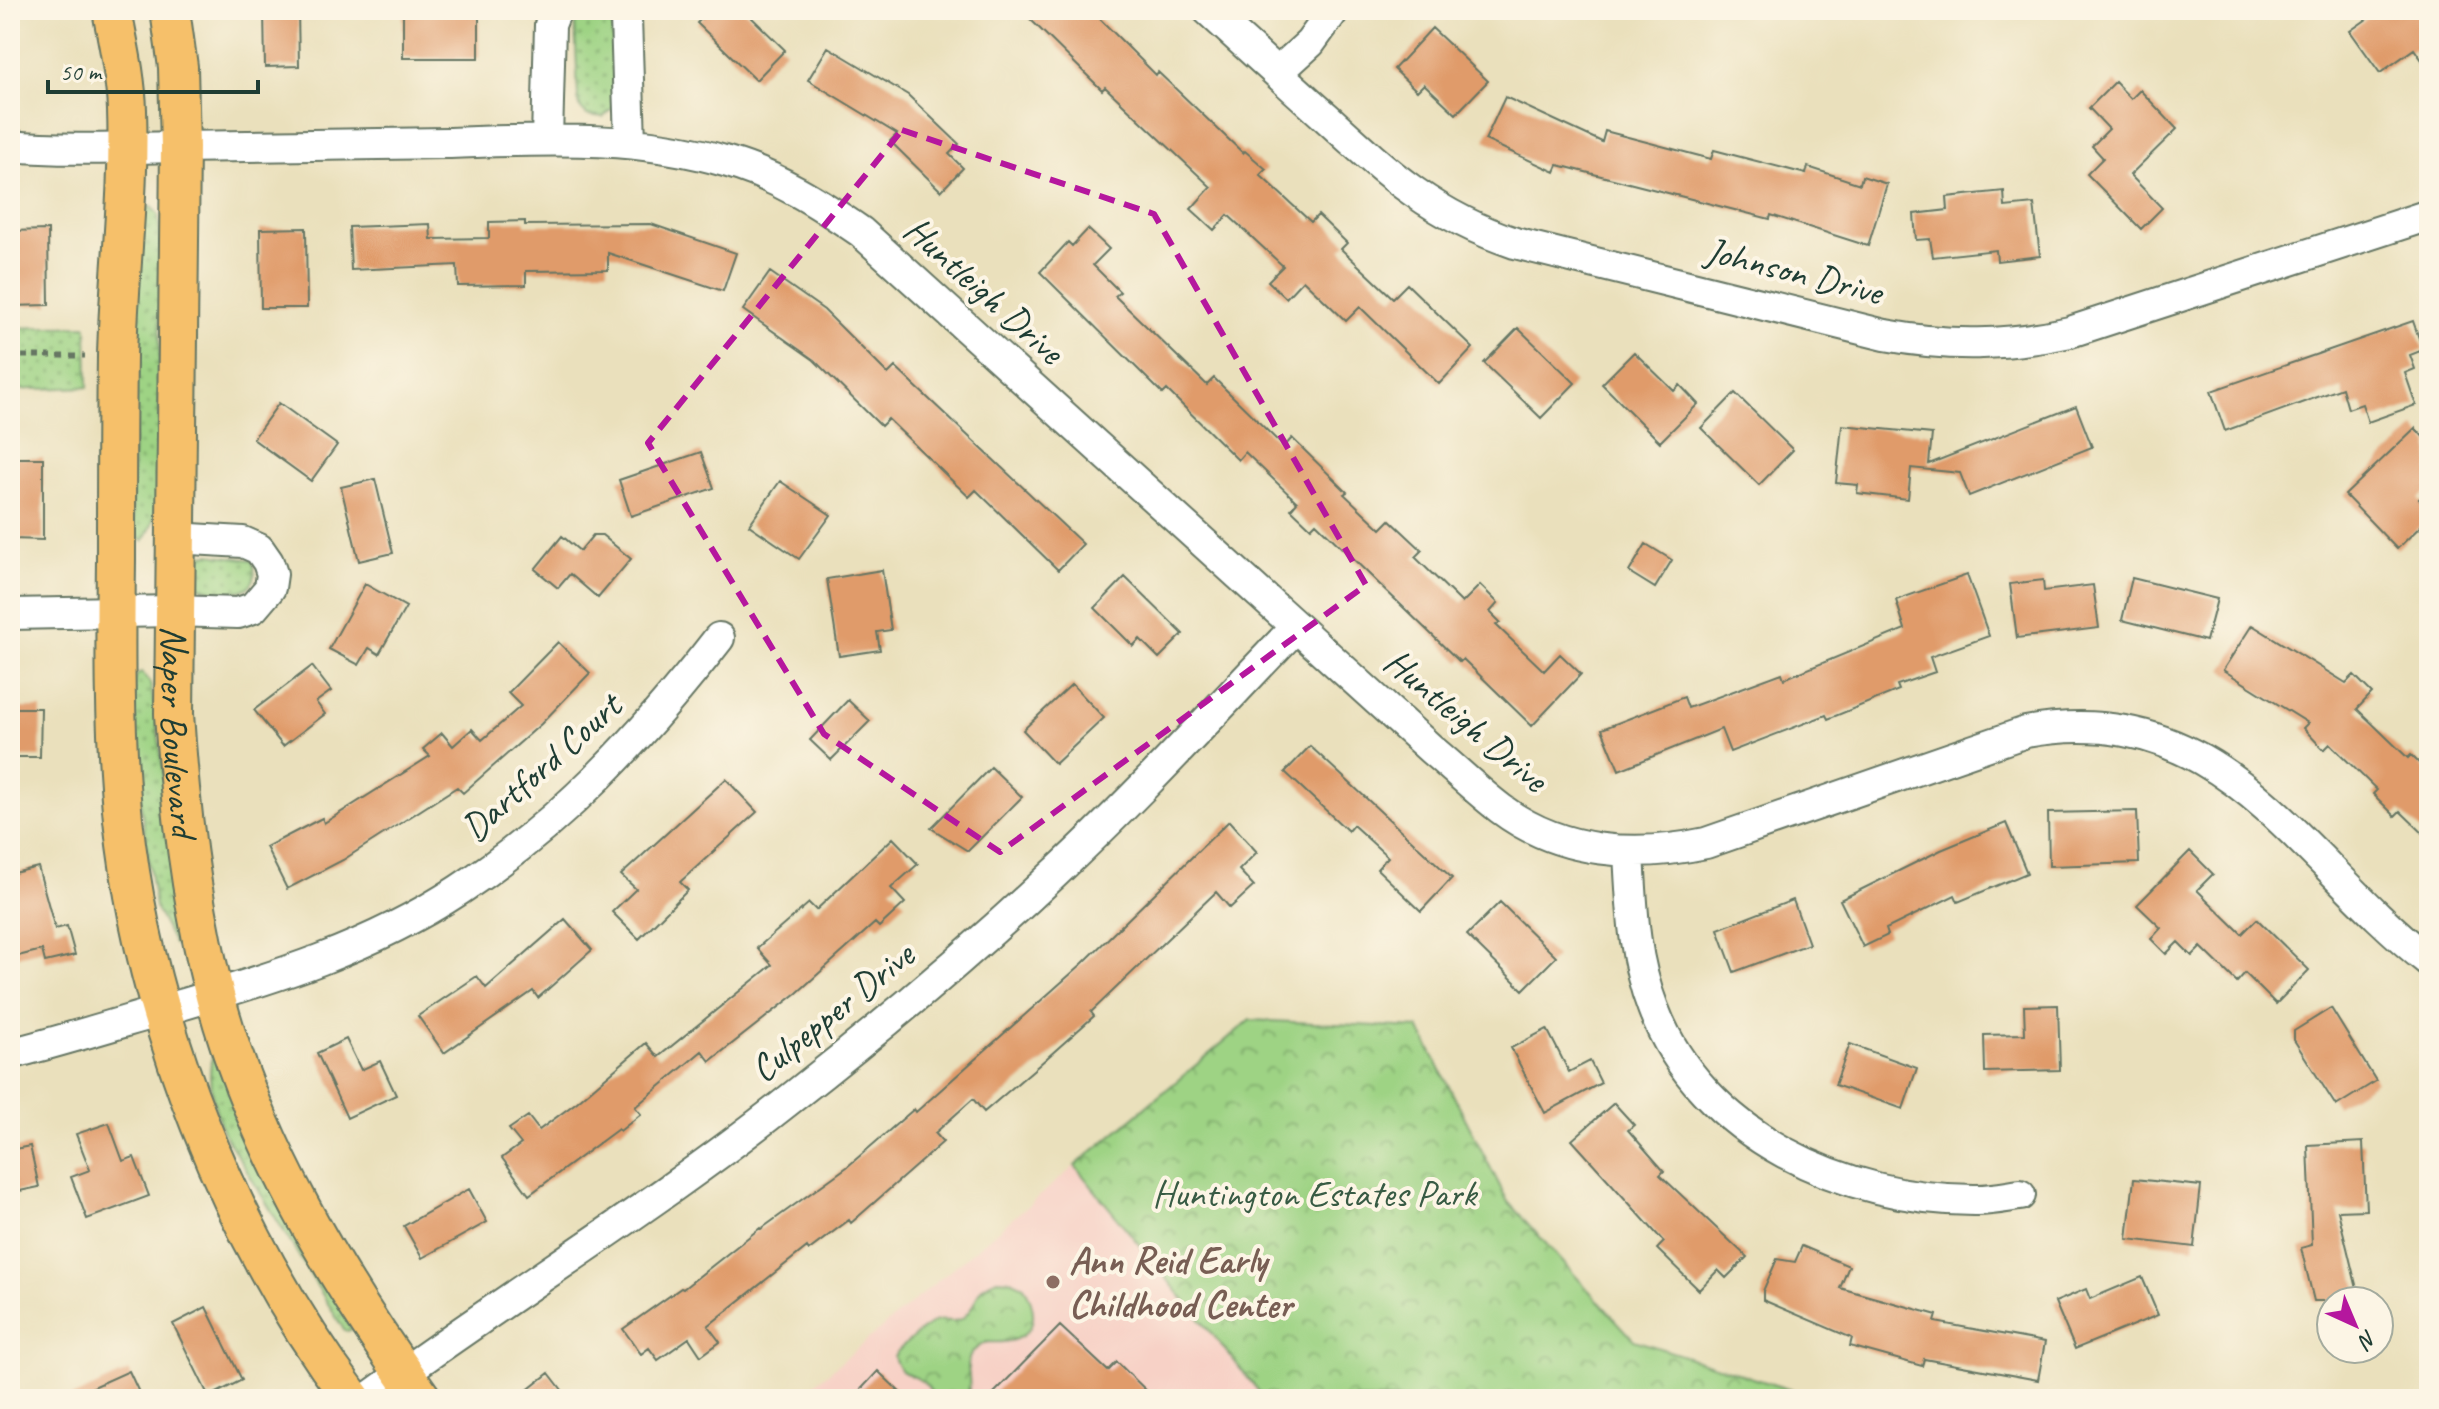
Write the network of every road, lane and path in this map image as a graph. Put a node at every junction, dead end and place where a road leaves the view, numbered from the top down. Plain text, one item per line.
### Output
1 (112, 10) edge
2 (170, 10) edge
3 (556, 10) edge
4 (622, 10) edge
5 (1208, 10) edge
6 (1334, 10) edge
7 (1277, 73) junction
8 (547, 139) junction
9 (630, 142) junction
10 (10, 146) edge
11 (180, 147) junction
12 (127, 148) junction
13 (2429, 215) edge
14 (10, 356) edge
15 (90, 356) dead end
16 (174, 538) junction
17 (174, 611) junction
18 (115, 613) junction
19 (10, 614) edge
20 (1296, 627) junction
21 (719, 638) dead end
22 (1629, 853) junction
23 (2429, 961) edge
24 (215, 995) junction
25 (162, 1011) junction
26 (10, 1054) edge
27 (2020, 1195) dead end
28 (412, 1386) edge
29 (352, 1399) edge
30 (367, 1399) edge

1 - 12 main road, Naper Boulevard
2 - 11 main road, Naper Boulevard
3 - 8 street
4 - 9 street
5 - 7 street, Johnson Drive
6 - 7 street
7 - 13 street, Johnson Drive
8 - 9 street, Huntleigh Drive
8 - 11 street, Huntleigh Drive
9 - 20 street, Huntleigh Drive
10 - 12 street, Huntleigh Drive
11 - 12 street, Huntleigh Drive
11 - 16 main road, Naper Boulevard
12 - 18 main road, Naper Boulevard
14 - 15 path
16 - 17 main road, Naper Boulevard
16 - 17 street
17 - 18 street
17 - 24 main road, Naper Boulevard
18 - 19 street
18 - 25 main road, Naper Boulevard
20 - 22 street, Huntleigh Drive
20 - 28 street, Culpepper Drive
21 - 24 street, Dartford Court
22 - 23 street, Huntleigh Drive
22 - 27 street
24 - 25 street, Dartford Court
24 - 28 main road, Naper Boulevard
25 - 26 street, Dartford Court
25 - 29 main road, Naper Boulevard
28 - 30 street, Culpepper Drive

